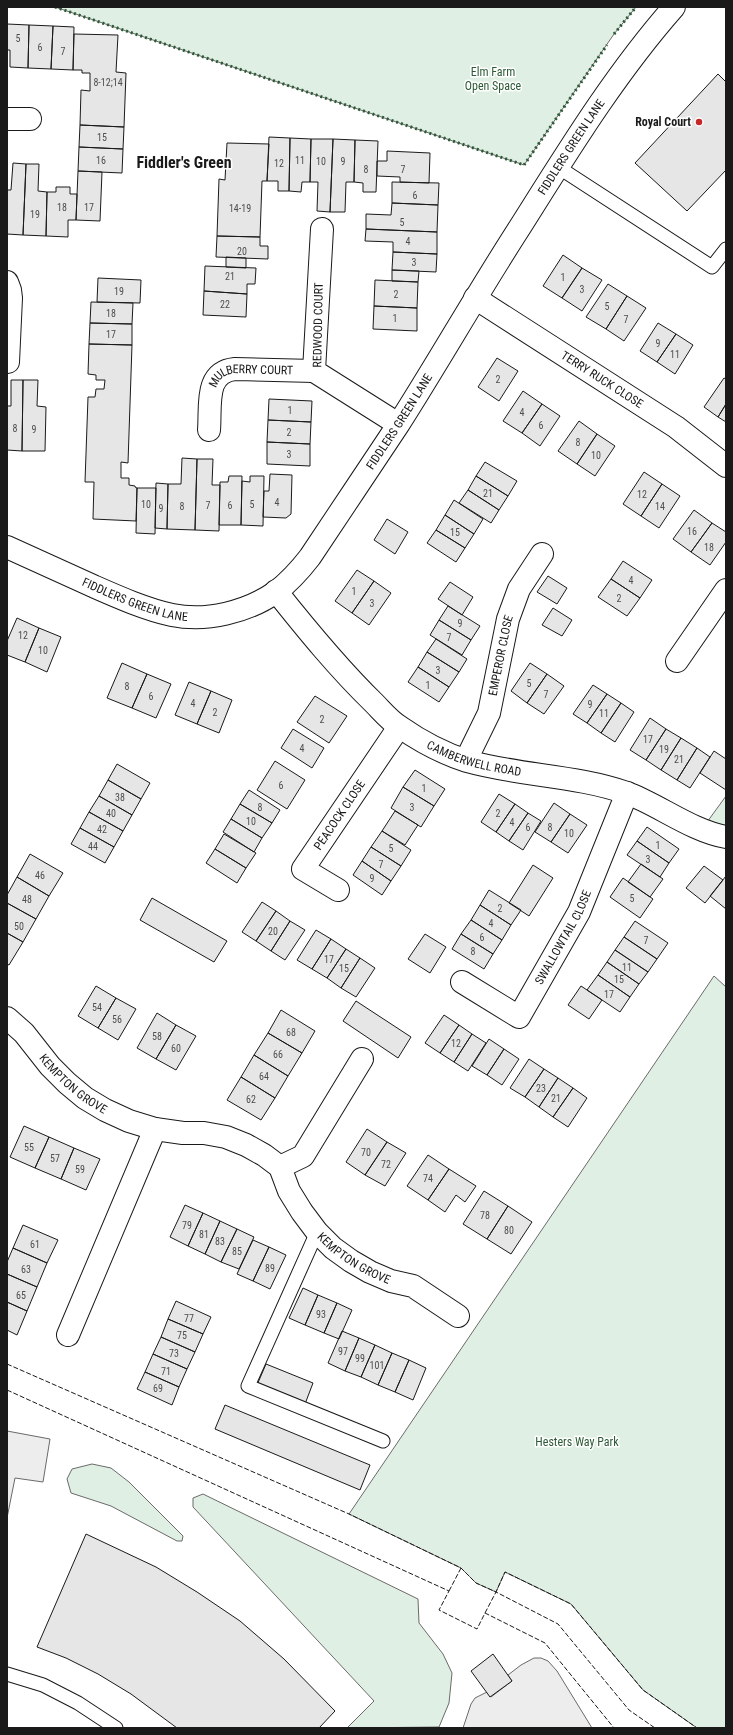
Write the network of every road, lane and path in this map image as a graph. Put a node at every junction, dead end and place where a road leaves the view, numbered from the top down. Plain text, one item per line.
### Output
1 (674, 7) edge
2 (7, 119) edge
3 (30, 119) dead end
4 (558, 168) junction
5 (322, 229) dead end
6 (726, 249) edge
7 (7, 282) edge
8 (475, 298) junction
9 (8, 362) dead end
10 (314, 371) junction
11 (398, 424) junction
12 (209, 430) dead end
13 (726, 466) edge
14 (7, 548) edge
15 (542, 554) dead end
16 (726, 590) edge
17 (276, 591) junction
18 (677, 661) dead end
19 (399, 727) junction
20 (466, 760) junction
21 (627, 794) junction
22 (726, 837) edge
23 (338, 890) dead end
24 (462, 982) dead end
25 (7, 1018) edge
26 (362, 1059) dead end
27 (155, 1129) junction
28 (280, 1167) junction
29 (317, 1232) junction
30 (458, 1316) dead end
31 (68, 1335) dead end
32 (383, 1441) dead end
33 (7, 1674) edge
34 (116, 1728) edge

1 - 4 street, FIDDLERS GREEN LANE
2 - 3 street
4 - 6 lane
4 - 8 street, FIDDLERS GREEN LANE
5 - 10 street, REDWOOD COURT
7 - 9 street
8 - 11 street, FIDDLERS GREEN LANE
8 - 13 street, TERRY RUCK CLOSE
10 - 11 street, REDWOOD COURT
10 - 12 street, MULBERRY COURT
11 - 17 street, FIDDLERS GREEN LANE
14 - 17 street, FIDDLERS GREEN LANE
15 - 20 street, EMPEROR CLOSE
16 - 18 street
17 - 19 street, CAMBERWELL ROAD
19 - 20 street, CAMBERWELL ROAD
19 - 23 street, PEACOCK CLOSE
20 - 21 street, CAMBERWELL ROAD
21 - 22 street, CAMBERWELL ROAD
21 - 24 street, SWALLOWTAIL CLOSE
25 - 27 street, KEMPTON GROVE
26 - 28 street
27 - 28 street, KEMPTON GROVE
27 - 31 street
28 - 29 street, KEMPTON GROVE
29 - 30 street, KEMPTON GROVE
29 - 32 lane
33 - 34 lane

